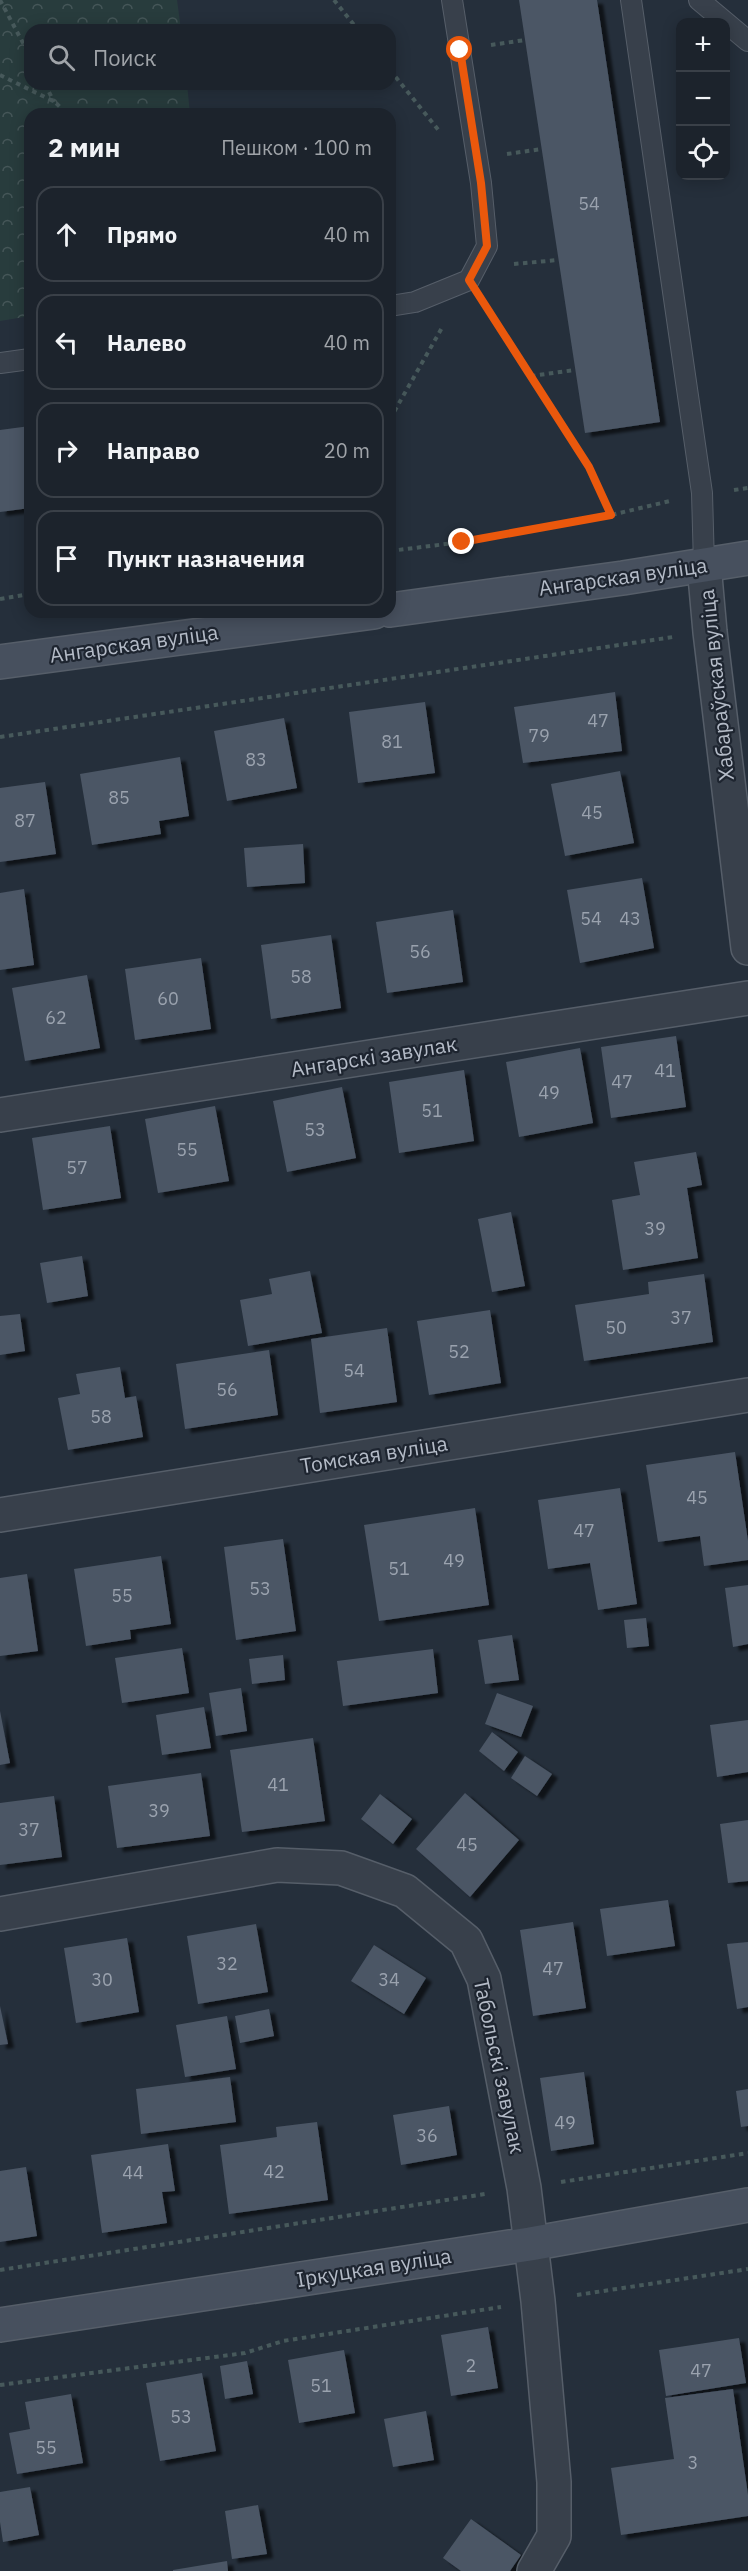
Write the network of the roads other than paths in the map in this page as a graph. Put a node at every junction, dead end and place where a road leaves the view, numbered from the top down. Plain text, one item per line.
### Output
1 (452, 0) edge
2 (631, 0) edge
3 (699, 0) edge
4 (748, 41) edge
5 (396, 305) edge
6 (24, 360) edge
7 (0, 363) edge
8 (748, 558) edge
9 (704, 565) junction
10 (396, 609) edge
11 (329, 618) edge
12 (0, 662) edge
13 (748, 948) edge
14 (748, 998) edge
15 (0, 1115) edge
16 (748, 1395) edge
17 (0, 1515) edge
18 (0, 1914) edge
19 (748, 2205) edge
20 (530, 2244) junction
21 (0, 2325) edge
22 (534, 2571) edge

1 - 5 lane
2 - 9 lane
3 - 4 lane
6 - 7 lane
8 - 9 street, Ангарская вуліца
9 - 10 street, Ангарская вуліца
9 - 13 street, Хабараўская вуліца
11 - 12 street, Ангарская вуліца
14 - 15 street, Ангарскі завулак
16 - 17 street, Томская вуліца
18 - 20 street, Табольскі завулак
19 - 20 street, Іркуцкая вуліца
20 - 21 street, Іркуцкая вуліца
20 - 22 street, Табольскі завулак

